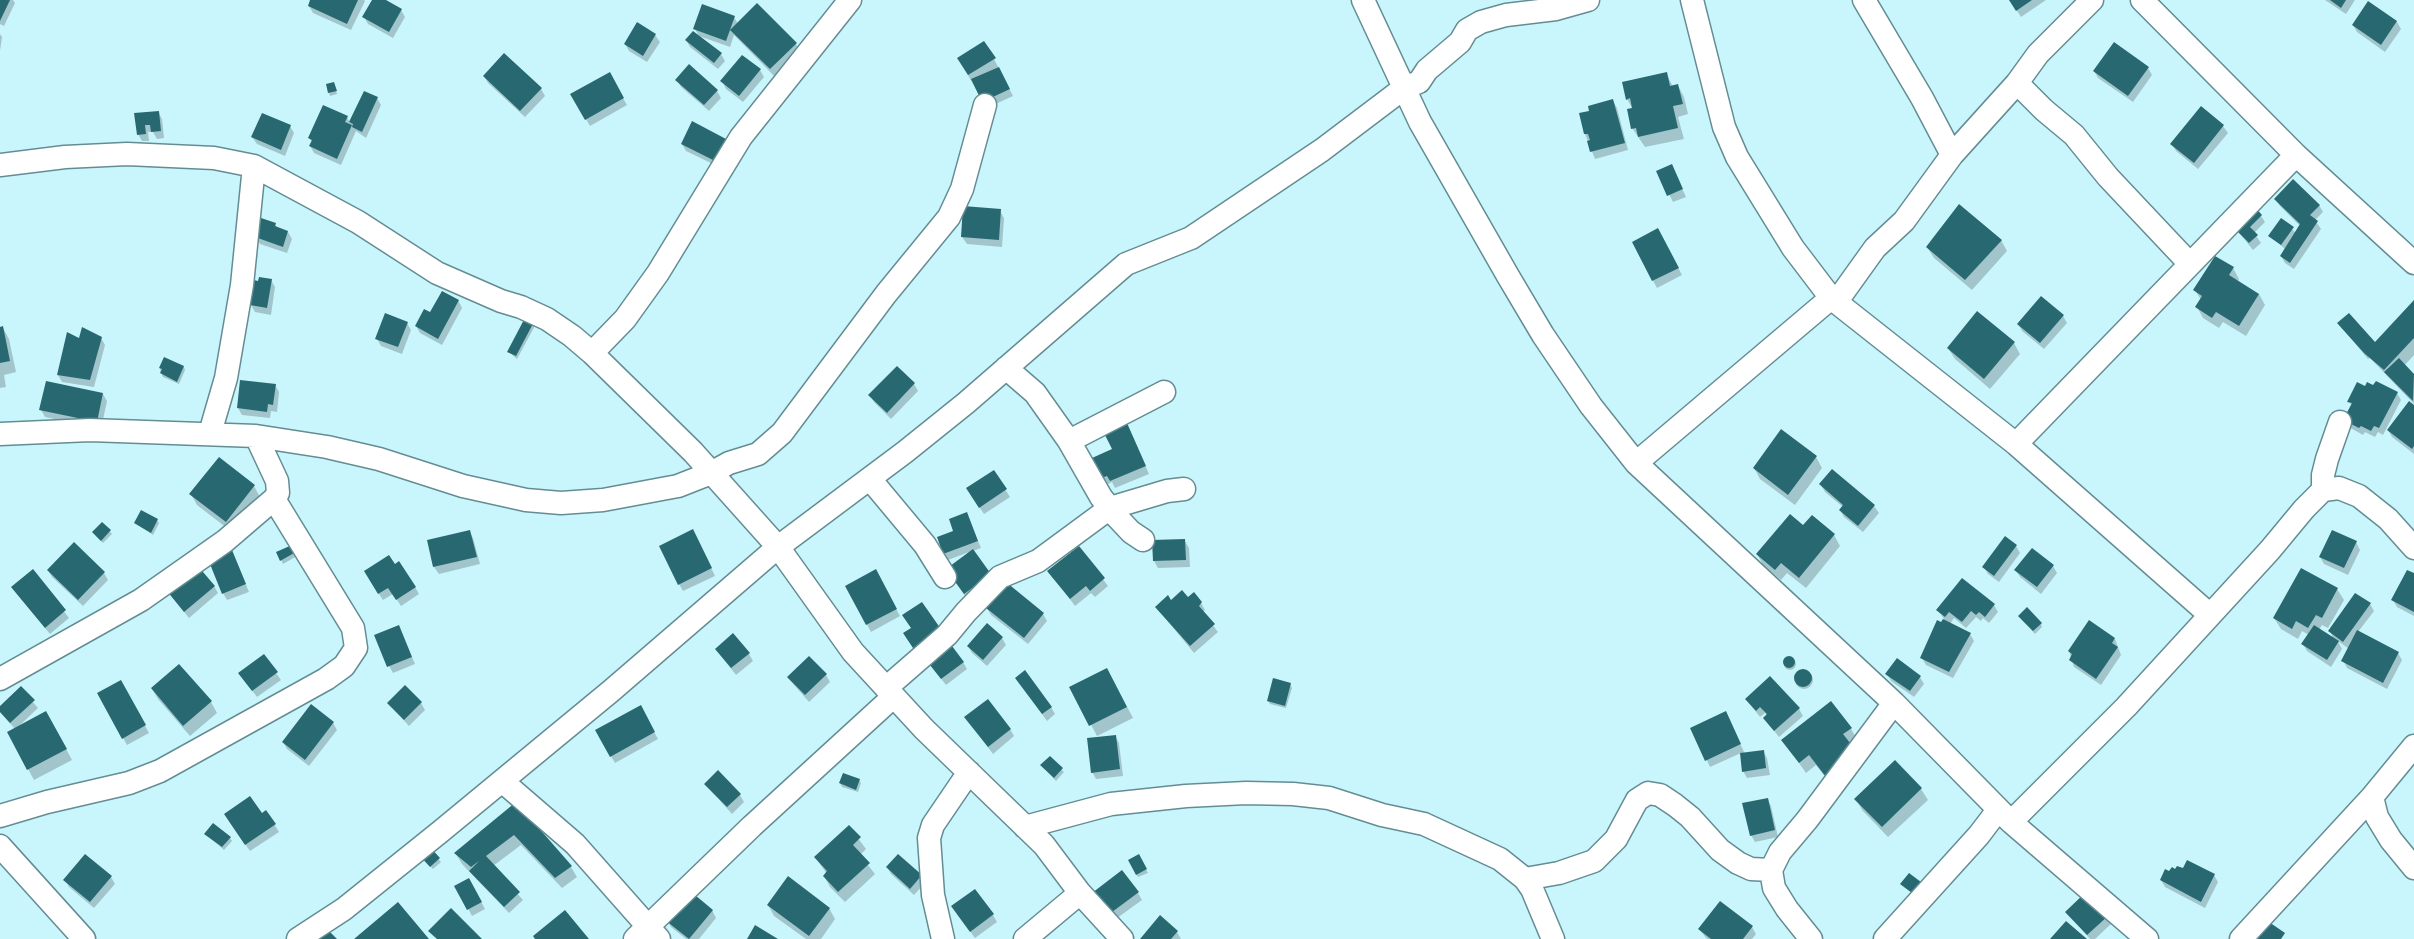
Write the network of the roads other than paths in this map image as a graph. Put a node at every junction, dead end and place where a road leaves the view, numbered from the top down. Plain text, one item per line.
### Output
1 (850, 0) edge
2 (1363, 0) edge
3 (1588, 0) edge
4 (1692, 0) edge
5 (1864, 0) edge
6 (2092, 0) edge
7 (2142, 0) edge
8 (2017, 83) junction
9 (1404, 88) junction
10 (985, 105) dead end
11 (1952, 154) junction
12 (2296, 155) junction
13 (0, 166) edge
14 (254, 166) junction
15 (2414, 263) edge
16 (2190, 264) junction
17 (1831, 298) junction
18 (592, 352) junction
19 (1006, 368) junction
20 (1164, 392) dead end
21 (2340, 422) dead end
22 (0, 434) edge
23 (210, 434) junction
24 (256, 436) junction
25 (1069, 441) junction
26 (2016, 444) junction
27 (1636, 463) junction
28 (711, 473) junction
29 (870, 479) junction
30 (1184, 489) dead end
31 (2323, 490) junction
32 (274, 499) junction
33 (1110, 508) junction
34 (1143, 540) dead end
35 (778, 547) junction
36 (2414, 548) edge
37 (945, 577) dead end
38 (2210, 615) junction
39 (0, 679) edge
40 (890, 693) junction
41 (1894, 703) junction
42 (2414, 746) edge
43 (969, 772) junction
44 (502, 781) junction
45 (2372, 797) junction
46 (0, 816) edge
47 (2005, 816) junction
48 (1026, 827) junction
49 (0, 846) edge
50 (2414, 868) edge
51 (1770, 870) junction
52 (1525, 878) junction
53 (1080, 893) junction
54 (648, 935) edge
55 (84, 939) edge
56 (298, 939) edge
57 (943, 939) edge
58 (1025, 939) edge
59 (1122, 939) edge
60 (1554, 939) edge
61 (1811, 939) edge
62 (1885, 939) edge
63 (2147, 939) edge
64 (2241, 939) edge

1 - 18 street
2 - 9 street
3 - 9 street
4 - 17 street
5 - 11 street
6 - 8 street
7 - 12 street
8 - 11 street
8 - 16 street
9 - 19 street
9 - 27 street
10 - 28 street
11 - 17 street
12 - 15 street
12 - 16 street
13 - 14 street
14 - 18 street
14 - 23 street
16 - 26 street
17 - 26 street
17 - 27 street
18 - 28 street
19 - 25 street
19 - 29 street
20 - 25 street
21 - 31 street
22 - 23 street
23 - 24 street
24 - 28 street
24 - 32 street
25 - 33 street
26 - 38 street
27 - 41 street
28 - 35 street
29 - 35 street
29 - 37 street
30 - 33 street
31 - 36 street
31 - 38 street
32 - 39 street
32 - 46 street
33 - 34 street
33 - 40 street
35 - 40 street
35 - 44 street
38 - 47 street
40 - 43 street
40 - 54 street
41 - 47 street
41 - 51 street
42 - 45 street
43 - 48 street
43 - 57 street
44 - 54 street
44 - 56 street
45 - 50 street
45 - 64 street
47 - 62 street
47 - 63 street
48 - 52 street
48 - 53 street
49 - 55 street
51 - 52 street
51 - 61 street
52 - 60 street
53 - 58 street
53 - 59 street

